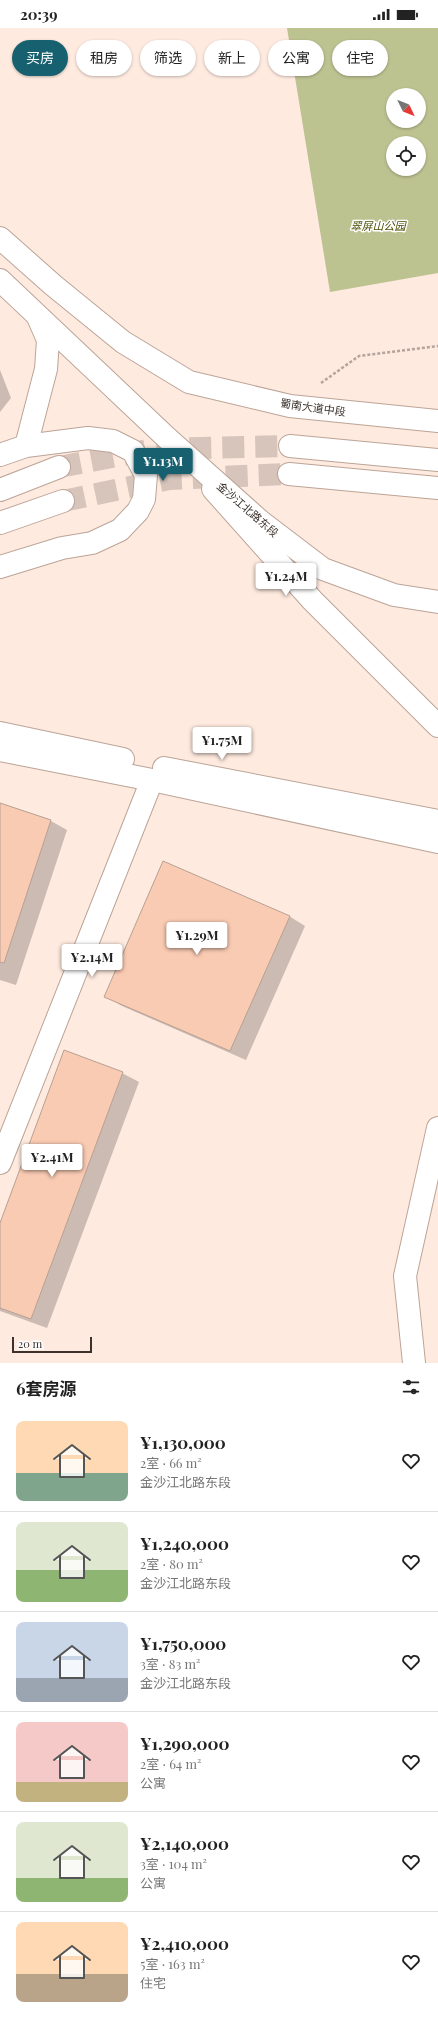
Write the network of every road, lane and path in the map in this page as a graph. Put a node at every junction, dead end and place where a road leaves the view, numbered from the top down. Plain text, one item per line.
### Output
1 (0, 238) edge
2 (0, 280) edge
3 (38, 317) junction
4 (438, 346) edge
5 (290, 406) junction
6 (438, 422) edge
7 (167, 438) junction
8 (26, 446) junction
9 (290, 446) tunnel mouth
10 (0, 455) edge
11 (438, 460) edge
12 (59, 468) tunnel mouth
13 (290, 474) tunnel mouth
14 (438, 488) edge
15 (0, 490) edge
16 (63, 501) tunnel mouth
17 (0, 523) edge
18 (0, 567) edge
19 (438, 602) edge
20 (438, 726) edge
21 (0, 733) edge
22 (0, 750) edge
23 (152, 780) junction
24 (438, 821) edge
25 (438, 842) edge
26 (438, 1128) edge
27 (0, 1163) edge
28 (414, 1363) edge

1 - 5 main road, 蜀南大道中段
2 - 3 main road, 金沙江北路东段
3 - 7 main road, 金沙江北路东段
3 - 8 main road
4 - 5 path
5 - 6 main road, 蜀南大道中段
7 - 19 main road, 金沙江北路东段
7 - 20 main road
8 - 10 main road
8 - 18 main road
9 - 11 main road
12 - 15 main road
13 - 14 main road
16 - 17 main road
21 - 24 main road
22 - 23 main road
23 - 25 main road
23 - 27 main road
26 - 28 main road

